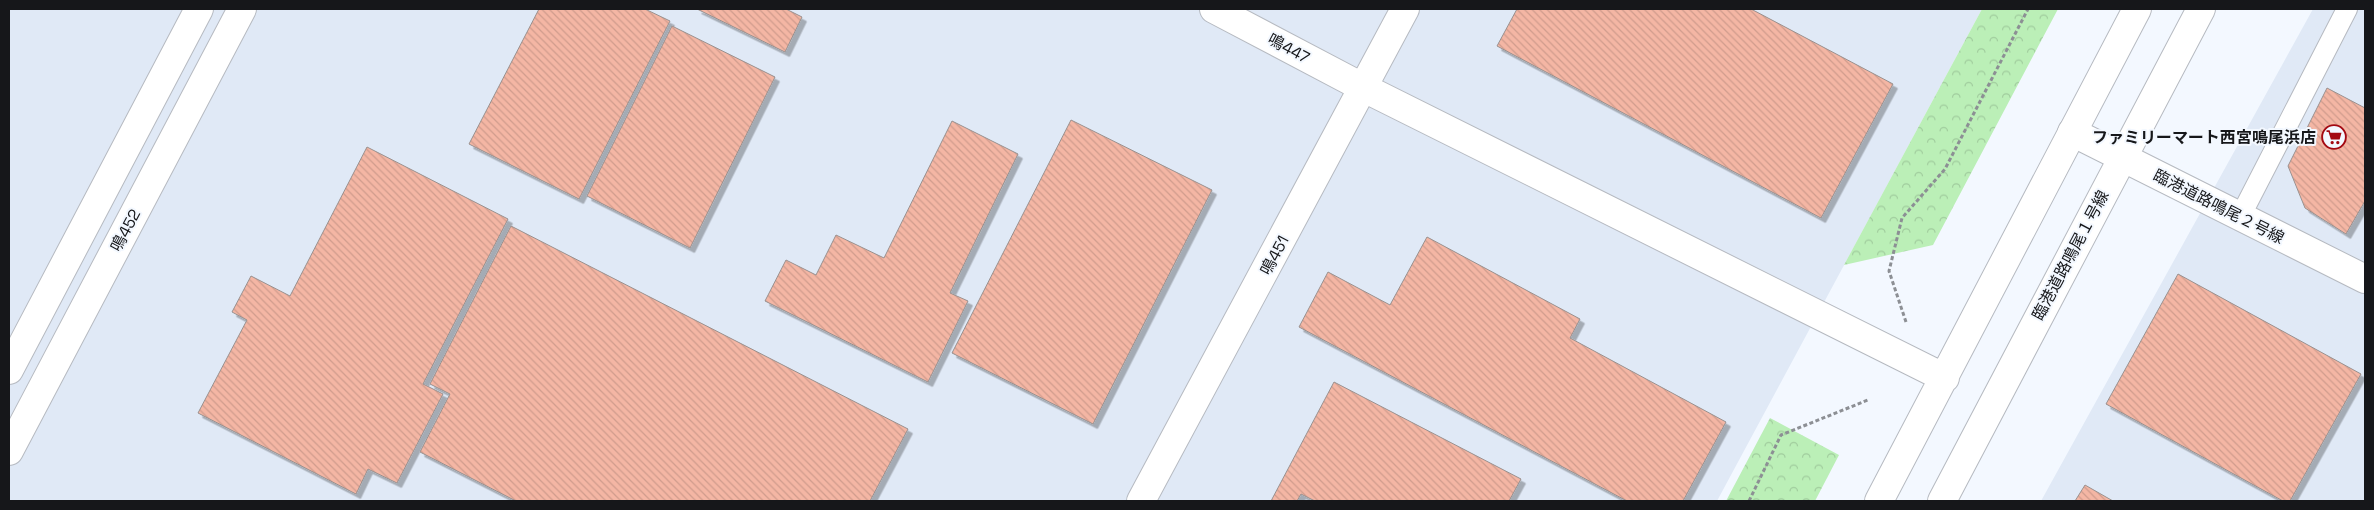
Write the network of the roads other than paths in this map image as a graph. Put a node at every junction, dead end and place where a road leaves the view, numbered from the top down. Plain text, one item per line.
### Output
1 (199, 9) edge
2 (242, 9) edge
3 (1214, 9) edge
4 (1405, 9) edge
5 (2137, 9) edge
6 (2201, 9) edge
7 (2347, 9) edge
8 (1364, 88) junction
9 (2072, 132) junction
10 (2121, 157) junction
11 (2240, 217) junction
12 (2365, 280) edge
13 (9, 370) edge
14 (1944, 378) junction
15 (9, 451) edge
16 (1141, 501) edge
17 (1878, 501) edge
18 (1942, 501) edge

1 - 13 street
2 - 15 street, 鳴452
3 - 8 street, 鳴447
4 - 8 street, 鳴451
5 - 9 street
6 - 10 street, 臨港道路鳴尾１号線
7 - 11 lane
8 - 14 street, 鳴447
8 - 16 street, 鳴451
9 - 10 street, 臨港道路鳴尾２号線
9 - 14 street
10 - 11 street, 臨港道路鳴尾２号線
10 - 18 street, 臨港道路鳴尾１号線
11 - 12 street, 臨港道路鳴尾２号線
14 - 17 street

